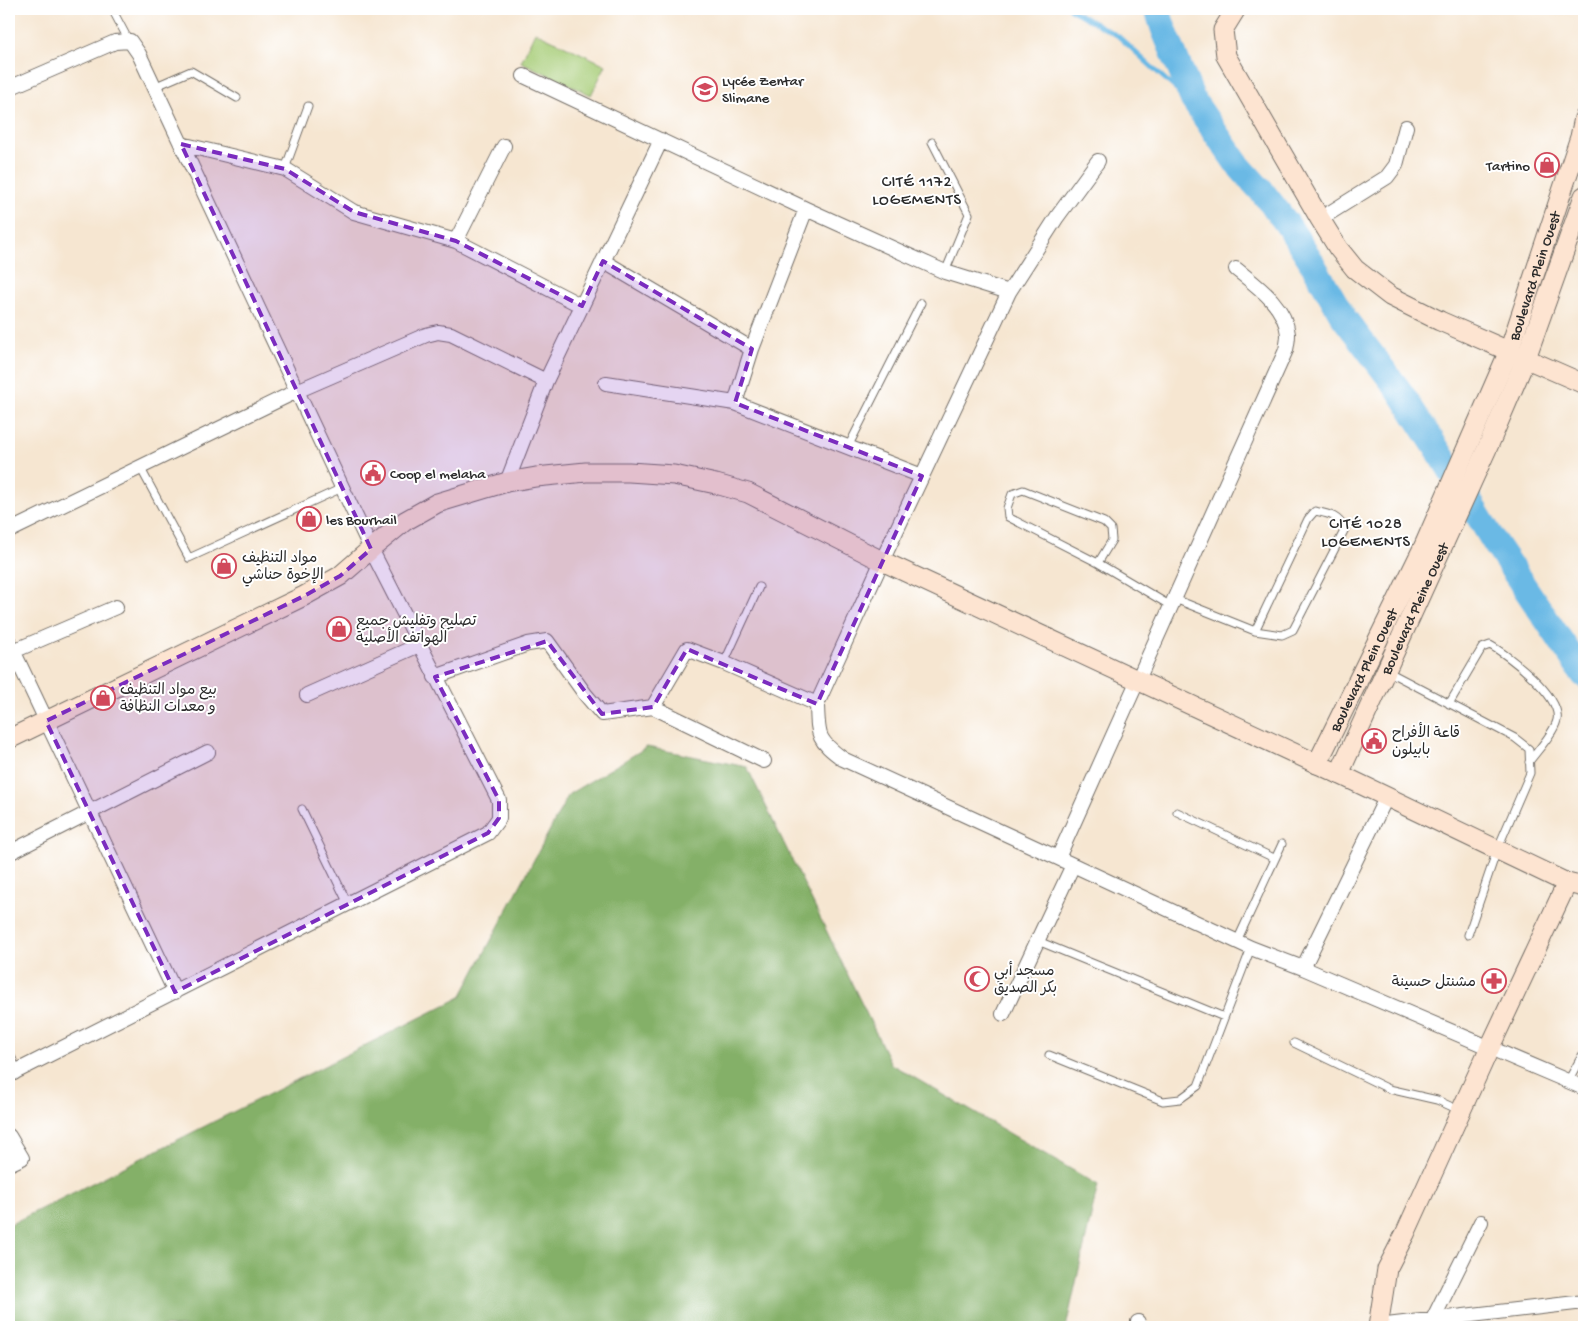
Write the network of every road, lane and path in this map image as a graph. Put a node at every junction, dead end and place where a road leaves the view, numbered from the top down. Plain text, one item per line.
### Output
1 (112, 9) edge
2 (1236, 9) edge
3 (130, 41) junction
4 (524, 76) dead end
5 (154, 87) junction
6 (9, 88) edge
7 (237, 98) dead end
8 (308, 106) dead end
9 (1584, 118) edge
10 (1406, 127) dead end
11 (661, 140) junction
12 (932, 142) dead end
13 (181, 144) junction
14 (504, 146) dead end
15 (1098, 161) dead end
16 (285, 169) junction
17 (1584, 196) edge
18 (806, 210) junction
19 (1320, 219) junction
20 (456, 242) junction
21 (603, 261) junction
22 (1236, 269) dead end
23 (945, 272) junction
24 (1009, 292) junction
25 (921, 303) dead end
26 (582, 306) junction
27 (752, 349) junction
28 (1518, 355) junction
29 (546, 381) junction
30 (606, 383) dead end
31 (1584, 384) edge
32 (297, 391) junction
33 (735, 404) junction
34 (1482, 437) joint
35 (848, 447) junction
36 (140, 467) junction
37 (922, 476) junction
38 (507, 482) junction
39 (342, 488) junction
40 (9, 531) edge
41 (370, 549) junction
42 (1430, 552) junction
43 (882, 561) junction
44 (1098, 563) junction
45 (759, 586) dead end
46 (1173, 603) junction
47 (116, 607) dead end
48 (1255, 631) junction
49 (419, 645) junction
50 (10, 649) edge
51 (724, 663) junction
52 (1386, 671) junction
53 (436, 677) junction
54 (1138, 682) junction
55 (307, 695) dead end
56 (817, 704) junction
57 (1449, 704) junction
58 (653, 707) junction
59 (46, 721) junction
60 (9, 739) edge
61 (208, 752) dead end
62 (764, 761) dead end
63 (1529, 762) junction
64 (1318, 764) junction
65 (1339, 774) junction
66 (1386, 798) junction
67 (302, 809) dead end
68 (89, 812) junction
69 (1177, 812) dead end
70 (1282, 844) dead end
71 (1497, 850) junction
72 (9, 853) edge
73 (1058, 858) junction
74 (1274, 858) junction
75 (1073, 865) junction
76 (1576, 885) edge
77 (348, 904) junction
78 (1468, 935) dead end
79 (1038, 941) junction
80 (1238, 941) junction
81 (1252, 948) junction
82 (1303, 968) junction
83 (175, 992) junction
84 (1003, 1014) dead end
85 (1224, 1017) junction
86 (1294, 1043) dead end
87 (1490, 1047) junction
88 (1584, 1052) edge
89 (1049, 1055) dead end
90 (11, 1069) edge
91 (1568, 1081) junction
92 (1584, 1088) edge
93 (1461, 1111) junction
94 (9, 1136) edge
95 (9, 1164) edge
96 (1481, 1222) dead end
97 (1584, 1302) edge
98 (1434, 1319) junction
99 (1378, 1326) edge

1 - 3 lane
2 - 19 main road
3 - 5 street
3 - 6 street
4 - 11 street
5 - 7 lane
5 - 13 street
8 - 16 lane
9 - 28 main road, Boulevard Plein Ouest
10 - 19 street
11 - 18 street
11 - 21 street
12 - 23 lane
13 - 16 street
13 - 32 street
14 - 20 street
15 - 24 street
16 - 20 street
17 - 28 main road, Boulevard Plein Ouest
18 - 23 street
18 - 27 street
19 - 28 main road
20 - 26 street
21 - 26 street
21 - 27 street
22 - 46 street
23 - 24 street
24 - 37 street
25 - 35 lane
26 - 29 street
27 - 33 street
28 - 31 main road
28 - 34 main road, Boulevard Plein Ouest
29 - 32 street
29 - 38 street
30 - 33 street
32 - 36 street
32 - 39 street
33 - 35 street
34 - 42 main road, Boulevard Pleine Ouest
35 - 37 street
36 - 39 lane
36 - 40 street
37 - 43 street
38 - 41 main road
38 - 43 main road
39 - 41 street
41 - 49 street
41 - 59 main road
42 - 52 main road, Boulevard Pleine Ouest
42 - 64 main road, Boulevard Plein Ouest
43 - 54 main road
43 - 56 street
44 - 44 lane
44 - 46 lane
45 - 51 lane
46 - 48 lane
46 - 54 street
47 - 50 street
48 - 48 lane
49 - 53 street
49 - 55 street
50 - 59 street
51 - 56 street
51 - 58 street
52 - 57 lane
52 - 65 main road, Boulevard Pleine Ouest
53 - 58 street
53 - 77 street
54 - 64 main road
54 - 73 street
56 - 73 street
57 - 63 lane
57 - 63 lane
58 - 62 street
59 - 60 main road
59 - 68 street
61 - 68 street
63 - 71 lane
64 - 65 main road
65 - 66 main road
66 - 71 main road
66 - 82 street
67 - 77 lane
68 - 72 street
68 - 83 street
69 - 74 lane
70 - 74 lane
71 - 76 main road
71 - 78 lane
73 - 75 street
74 - 80 lane
75 - 79 street
75 - 80 street
76 - 87 main road
77 - 83 street
79 - 84 street
79 - 85 lane
80 - 81 street
81 - 82 street
81 - 85 lane
82 - 87 street
83 - 90 street
85 - 89 lane
86 - 93 lane
87 - 91 street
87 - 93 main road
88 - 91 lane
91 - 92 street
93 - 99 main road
94 - 95 street
96 - 98 street
97 - 98 street
98 - 99 street

